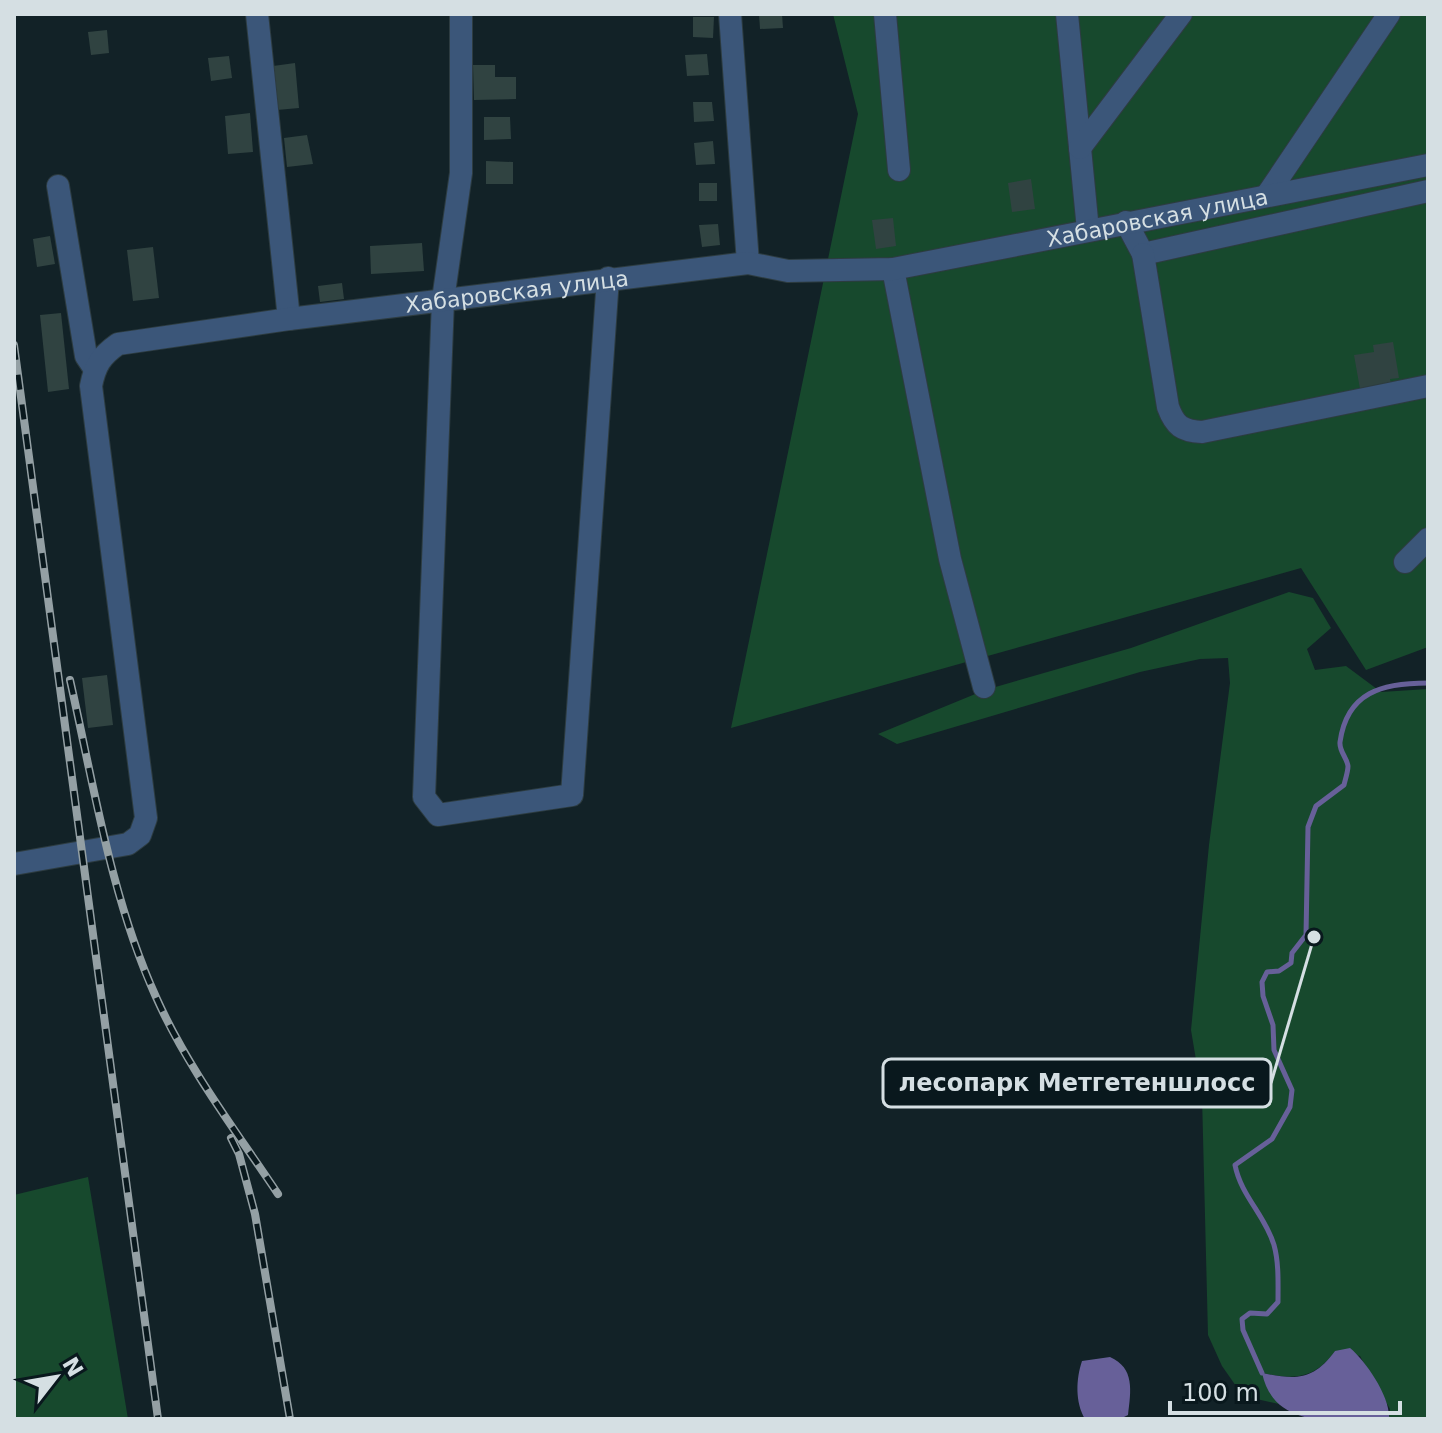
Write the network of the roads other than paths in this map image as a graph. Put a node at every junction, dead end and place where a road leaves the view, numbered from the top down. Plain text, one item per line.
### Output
1 (257, 14) edge
2 (461, 14) edge
3 (730, 14) edge
4 (885, 14) edge
5 (1067, 14) edge
6 (1181, 14) edge
7 (1389, 14) edge
8 (1080, 148) junction
9 (1428, 165) edge
10 (899, 170) dead end
11 (58, 186) dead end
12 (1428, 191) edge
13 (1267, 195) junction
14 (1126, 222) junction
15 (1088, 230) junction
16 (1143, 254) junction
17 (748, 263) junction
18 (893, 269) junction
19 (608, 278) junction
20 (443, 300) junction
21 (289, 319) junction
22 (94, 368) junction
23 (1428, 386) edge
24 (1428, 539) edge
25 (1405, 562) dead end
26 (984, 687) dead end
27 (14, 864) edge

1 - 21 street
2 - 20 street
3 - 17 street
4 - 10 street
5 - 8 street
6 - 8 street
7 - 13 street
8 - 15 street
9 - 13 street, Хабаровская улица
11 - 22 street
12 - 16 street
13 - 14 street, Хабаровская улица
14 - 15 street, Хабаровская улица
14 - 16 street
15 - 18 street, Хабаровская улица
16 - 23 street
17 - 18 street, Хабаровская улица
17 - 19 street, Хабаровская улица
18 - 26 street
19 - 20 street, Хабаровская улица
19 - 20 street
20 - 21 street, Хабаровская улица
21 - 22 street, Хабаровская улица
22 - 27 street
24 - 25 street

